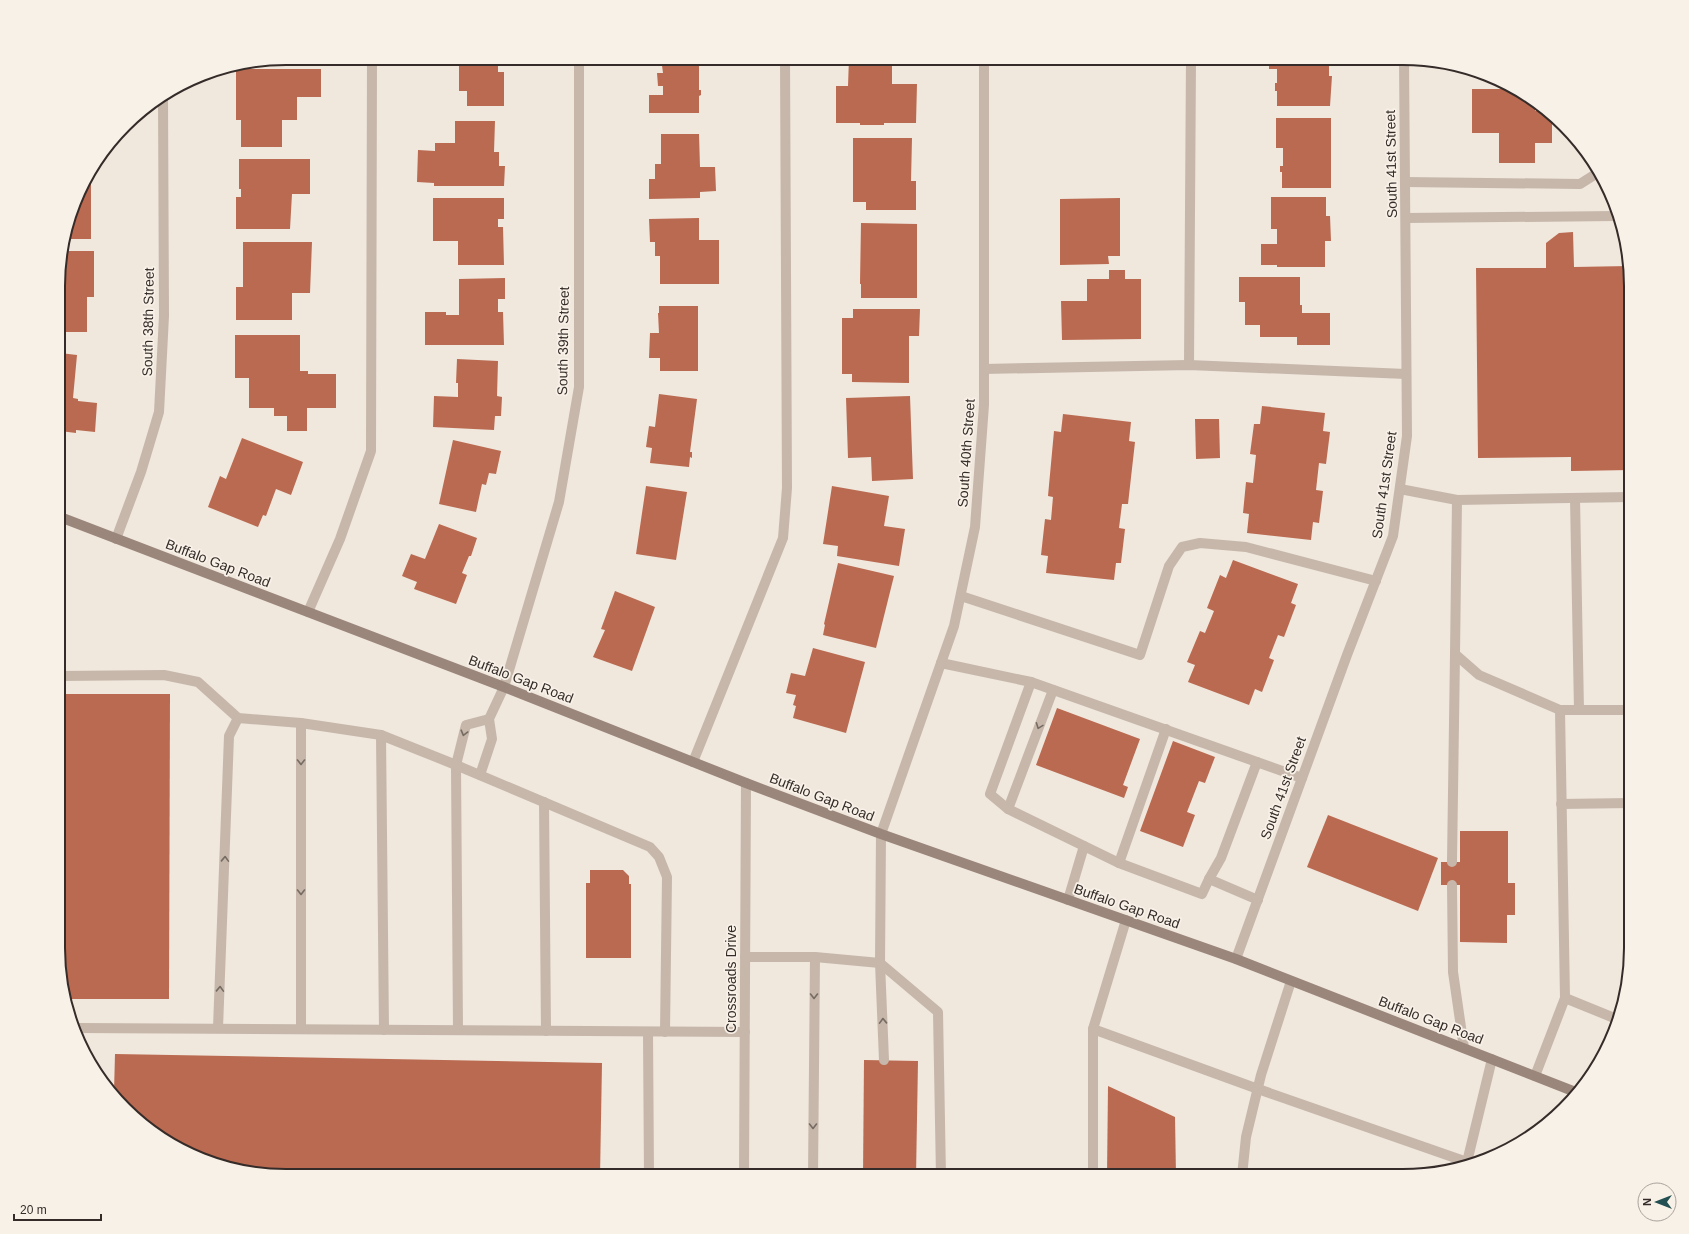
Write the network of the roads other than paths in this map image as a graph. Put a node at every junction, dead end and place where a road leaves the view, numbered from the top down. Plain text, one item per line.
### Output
1 (372, 65) edge
2 (580, 65) edge
3 (785, 65) edge
4 (984, 65) edge
5 (1191, 65) edge
6 (1404, 65) edge
7 (163, 102) edge
8 (1594, 175) edge
9 (1405, 182) junction
10 (1612, 216) edge
11 (1406, 218) junction
12 (1189, 365) junction
13 (984, 369) junction
14 (1406, 374) junction
15 (1400, 489) junction
16 (1624, 497) edge
17 (1575, 498) junction
18 (1457, 500) junction
19 (65, 519) edge
20 (116, 539) junction
21 (1376, 581) junction
22 (961, 596) junction
23 (308, 612) junction
24 (1455, 654) junction
25 (941, 663) junction
26 (65, 676) edge
27 (1031, 682) junction
28 (504, 687) junction
29 (1053, 690) junction
30 (1560, 710) junction
31 (1579, 710) junction
32 (1624, 710) edge
33 (238, 718) junction
34 (489, 719) junction
35 (301, 724) junction
36 (1166, 729) junction
37 (381, 735) junction
38 (693, 762) junction
39 (1257, 762) junction
40 (456, 764) junction
41 (480, 775) junction
42 (1302, 778) junction
43 (746, 783) junction
44 (544, 802) junction
45 (1624, 803) edge
46 (1561, 804) junction
47 (1008, 809) junction
48 (881, 834) junction
49 (1084, 846) junction
50 (1452, 862) dead end
51 (1119, 863) junction
52 (1209, 879) junction
53 (1452, 885) dead end
54 (1068, 900) junction
55 (1258, 900) junction
56 (1126, 920) junction
57 (745, 957) junction
58 (815, 957) junction
59 (1236, 959) junction
60 (880, 963) junction
61 (1291, 981) junction
62 (1565, 998) junction
63 (1612, 1017) edge
64 (80, 1028) edge
65 (218, 1028) junction
66 (301, 1029) junction
67 (1093, 1029) junction
68 (384, 1030) junction
69 (458, 1030) junction
70 (546, 1031) junction
71 (648, 1032) junction
72 (665, 1032) junction
73 (745, 1032) junction
74 (1464, 1048) junction
75 (1492, 1059) junction
76 (884, 1060) dead end
77 (1535, 1076) junction
78 (1258, 1089) junction
79 (1572, 1091) edge
80 (1467, 1159) edge
81 (1459, 1161) edge
82 (649, 1169) edge
83 (744, 1169) edge
84 (813, 1169) edge
85 (941, 1169) edge
86 (1093, 1169) edge
87 (1243, 1169) edge

1 - 23 street
2 - 28 street, South 39th Street
3 - 38 street
4 - 13 street, South 40th Street
5 - 12 street
6 - 9 street, South 41st Street
7 - 20 street, South 38th Street
8 - 9 street
9 - 11 street, South 41st Street
10 - 11 street
11 - 14 street, South 41st Street
12 - 13 street
12 - 14 street
13 - 22 street, South 40th Street
14 - 15 street, South 41st Street
15 - 18 street
15 - 21 street, South 41st Street
16 - 17 street
17 - 18 street
17 - 31 street
18 - 24 street
19 - 20 main road, Buffalo Gap Road
20 - 23 main road, Buffalo Gap Road
21 - 22 street
21 - 42 street, South 41st Street
22 - 25 street, South 40th Street
23 - 28 main road, Buffalo Gap Road
24 - 30 street
24 - 50 street
25 - 27 street
25 - 48 street, South 40th Street
26 - 33 street
27 - 29 street
27 - 47 street
28 - 34 street, South 39th Street
28 - 38 main road, Buffalo Gap Road
29 - 36 street
29 -> 47 street
30 - 31 street
30 - 46 street
31 - 32 street
33 - 35 street
65 -> 33 street
34 -> 40 street
34 - 41 street
35 - 37 street
35 -> 66 street
36 - 39 street
36 - 51 street
37 - 40 street
37 - 68 street
38 - 43 main road, Buffalo Gap Road
39 - 42 street
39 - 52 street
40 - 41 street
40 - 69 street
41 - 44 street
42 - 55 street, South 41st Street
43 - 48 main road, Buffalo Gap Road
43 - 57 street, Crossroads Drive
44 - 70 street
44 - 72 street
45 - 46 street
46 - 62 street
47 - 49 street
48 - 54 main road, Buffalo Gap Road
48 - 60 street, South 40th Street
49 - 51 street
49 - 54 street
51 - 52 street
52 - 55 street
53 - 74 street
54 - 56 main road, Buffalo Gap Road
55 - 59 street, South 41st Street
56 - 59 main road, Buffalo Gap Road
56 - 67 street
57 - 58 street
57 - 73 street, Crossroads Drive
58 - 60 street
58 -> 84 street
59 - 61 main road, Buffalo Gap Road
76 -> 60 street, South 40th Street
60 - 85 street
61 - 74 main road, Buffalo Gap Road
61 - 78 street
62 - 63 street
62 - 77 street
64 - 65 street
65 - 66 street
66 - 68 street
67 - 78 street
67 - 86 street
68 - 69 street
69 - 70 street
70 - 71 street
71 - 72 street
71 - 82 street
72 - 73 street
73 - 83 street, Crossroads Drive
74 - 75 main road, Buffalo Gap Road
75 - 77 main road, Buffalo Gap Road
75 - 80 street
77 - 79 main road, Buffalo Gap Road
78 - 81 street
78 - 87 street

